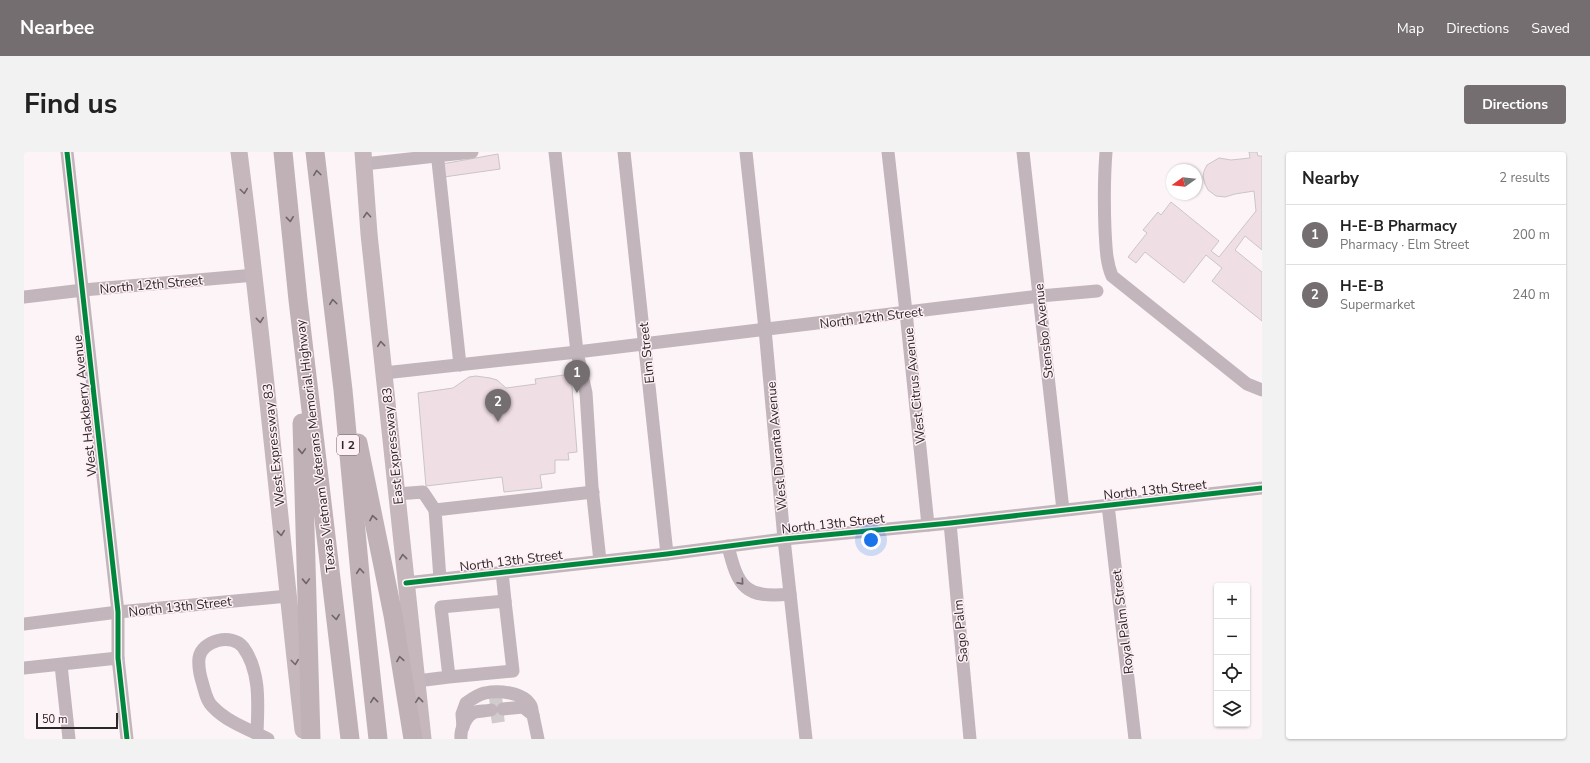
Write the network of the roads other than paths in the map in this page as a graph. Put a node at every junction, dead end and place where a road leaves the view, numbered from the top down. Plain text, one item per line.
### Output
1 (67, 152) edge
2 (239, 152) edge
3 (283, 152) edge
4 (315, 152) edge
5 (472, 152) edge
6 (555, 152) edge
7 (624, 152) edge
8 (746, 152) edge
9 (888, 152) edge
10 (1023, 152) edge
11 (1106, 152) edge
12 (437, 154) edge
13 (363, 158) edge
14 (255, 275) junction
15 (83, 290) junction
16 (1097, 291) dead end
17 (1040, 296) junction
18 (24, 297) edge
19 (298, 300) junction
20 (906, 312) junction
21 (765, 329) junction
22 (336, 333) junction
23 (645, 343) junction
24 (577, 352) junction
25 (460, 365) junction
26 (384, 373) junction
27 (1262, 390) edge
28 (1262, 488) edge
29 (593, 492) junction
30 (397, 494) junction
31 (1108, 505) junction
32 (435, 510) junction
33 (1063, 510) junction
34 (950, 523) junction
35 (928, 525) junction
36 (784, 539) junction
37 (728, 546) junction
38 (667, 554) junction
39 (600, 561) junction
40 (502, 572) junction
41 (440, 579) junction
42 (406, 583) junction
43 (790, 594) junction
44 (288, 596) junction
45 (505, 601) junction
46 (118, 612) junction
47 (24, 624) edge
48 (118, 658) junction
49 (61, 665) junction
50 (24, 668) edge
51 (448, 677) junction
52 (417, 681) junction
53 (528, 711) junction
54 (462, 733) edge
55 (262, 736) edge
56 (69, 739) edge
57 (127, 739) edge
58 (304, 739) edge
59 (311, 739) edge
60 (350, 739) edge
61 (378, 739) edge
62 (413, 739) edge
63 (423, 739) edge
64 (538, 739) edge
65 (806, 739) edge
66 (970, 739) edge
67 (1135, 739) edge

1 - 15 street, West Hackberry Avenue
2 -> 14 main road, West Expressway 83
3 -> 19 highway, Texas Vietnam Veterans Memorial Highway
22 -> 4 highway, I 2
5 - 12 street
6 - 24 street
7 - 23 street, Elm Street
8 - 21 street, West Duranta Avenue
9 - 20 street, West Citrus Avenue
10 - 17 street, Stensbo Avenue
11 - 27 street
12 - 13 street
12 - 25 street
26 -> 13 main road, East Expressway 83
14 - 15 street, North 12th Street
14 -> 44 main road, West Expressway 83
15 - 18 street, North 12th Street
15 - 46 street, West Hackberry Avenue
16 - 17 street, North 12th Street
17 - 20 street, North 12th Street
17 - 33 street, Stensbo Avenue
19 -> 59 highway
19 -> 60 highway, Texas Vietnam Veterans Memorial Highway
20 - 21 street, North 12th Street
20 - 35 street, West Citrus Avenue
21 - 23 street, North 12th Street
21 - 36 street, West Duranta Avenue
61 -> 22 highway, I 2
62 -> 22 highway
23 - 24 street, North 12th Street
23 - 38 street, Elm Street
24 - 25 street, North 12th Street
24 - 29 street
25 - 26 street, North 12th Street
26 - 30 main road, East Expressway 83
28 - 31 street, North 13th Street
29 - 32 street
29 - 39 street
30 - 32 street
42 -> 30 main road, East Expressway 83
31 - 33 street, North 13th Street
31 - 67 street, Royal Palm Street
32 - 41 street
33 - 34 street, North 13th Street
34 - 35 street, North 13th Street
34 - 66 street, Sago Palm
35 - 36 street, North 13th Street
36 - 37 street, North 13th Street
36 - 43 street, West Duranta Avenue
37 - 38 street, North 13th Street
37 -> 43 street
38 - 39 street, North 13th Street
39 - 40 street, North 13th Street
40 - 41 street, North 13th Street
40 - 45 street
41 - 42 street, North 13th Street
42 - 52 main road, East Expressway 83
43 - 65 street, West Duranta Avenue
44 - 46 street, North 13th Street
44 -> 58 main road, West Expressway 83
45 - 51 street
45 - 51 street
46 - 47 street, North 13th Street
46 - 48 street, West Hackberry Avenue
48 - 49 street
48 - 57 street, West Hackberry Avenue
49 - 50 street
49 - 56 street
51 - 52 street
63 -> 52 main road, East Expressway 83
53 - 54 street
53 - 54 street
53 - 64 street
55 - 55 street

